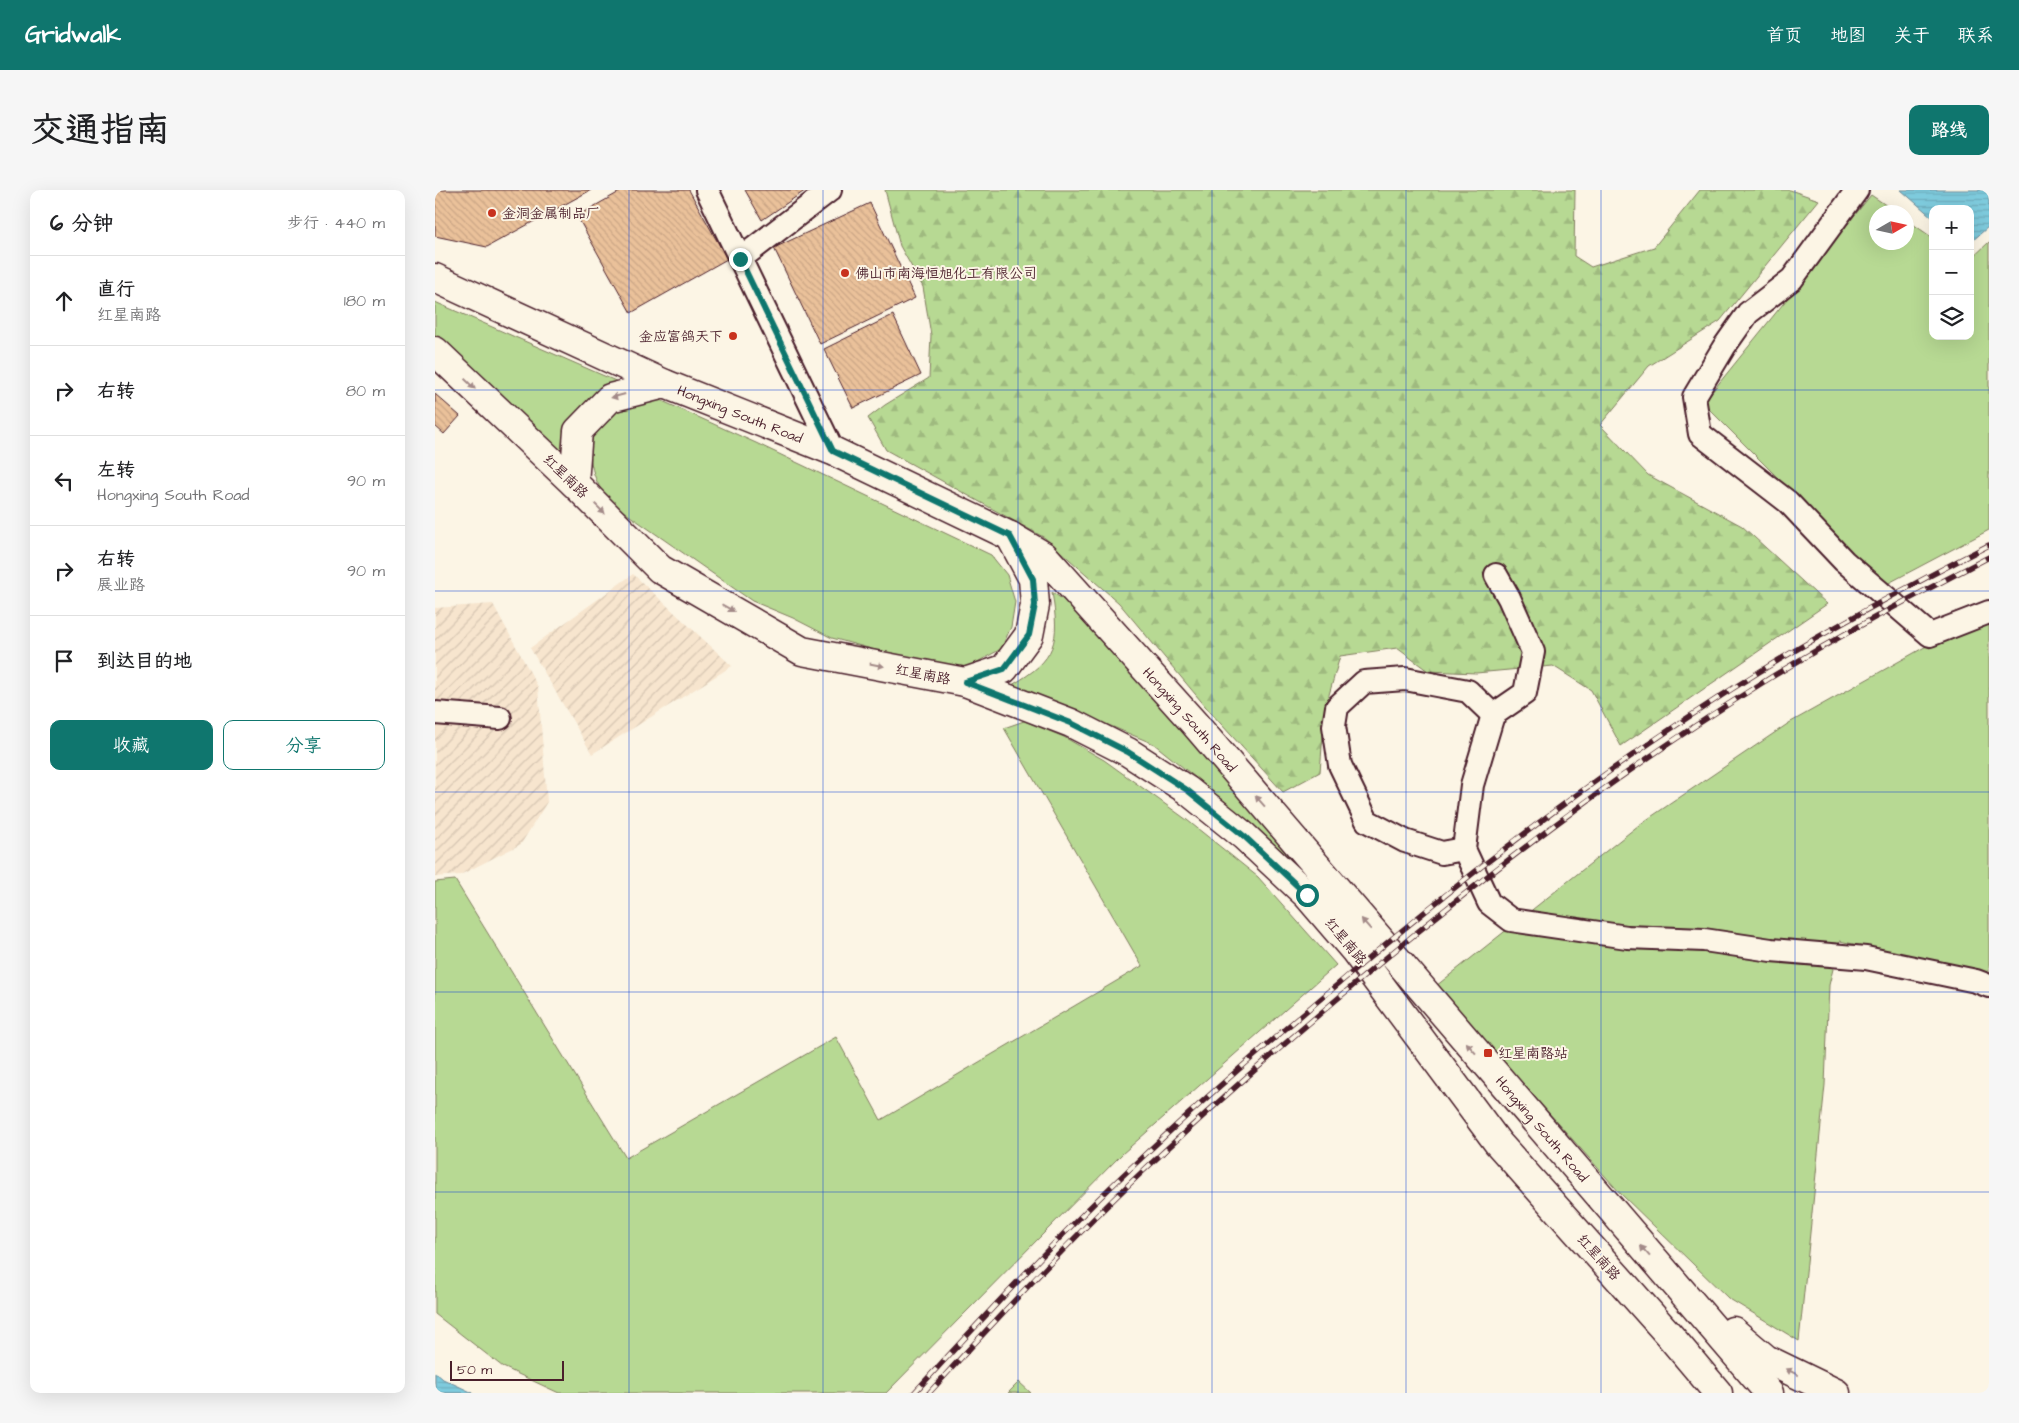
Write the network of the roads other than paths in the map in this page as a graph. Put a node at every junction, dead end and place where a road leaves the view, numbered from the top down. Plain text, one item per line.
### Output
1 (707, 190) edge
2 (830, 190) edge
3 (1857, 190) edge
4 (740, 259) junction
5 (435, 278) edge
6 (435, 351) edge
7 (665, 384) junction
8 (833, 451) junction
9 (574, 483) junction
10 (1010, 536) junction
11 (1496, 575) dead end
12 (1989, 612) edge
13 (965, 682) junction
14 (435, 712) edge
15 (1493, 716) junction
16 (500, 718) dead end
17 (1464, 849) junction
18 (1989, 986) edge
19 (1670, 1280) junction
20 (1670, 1336) junction
21 (1693, 1393) edge
22 (1718, 1393) edge
23 (1769, 1393) edge
24 (1836, 1393) edge

1 - 4 street
2 - 4 street
3 - 12 street
4 - 8 street
5 - 7 main road, Hongxing South Road
6 -> 9 main road, 红星南路
7 - 8 main road, Hongxing South Road
7 -> 9 main road
8 - 10 main road, Hongxing South Road
9 -> 13 main road, 红星南路
10 - 13 main road
19 -> 10 main road, Hongxing South Road
11 - 15 street
13 - 20 main road, 红星南路
14 - 16 street
15 - 17 street
15 - 17 street
17 - 18 street
19 - 23 main road, Hongxing South Road
24 -> 19 main road
20 - 21 main road
20 - 22 main road, 红星南路

